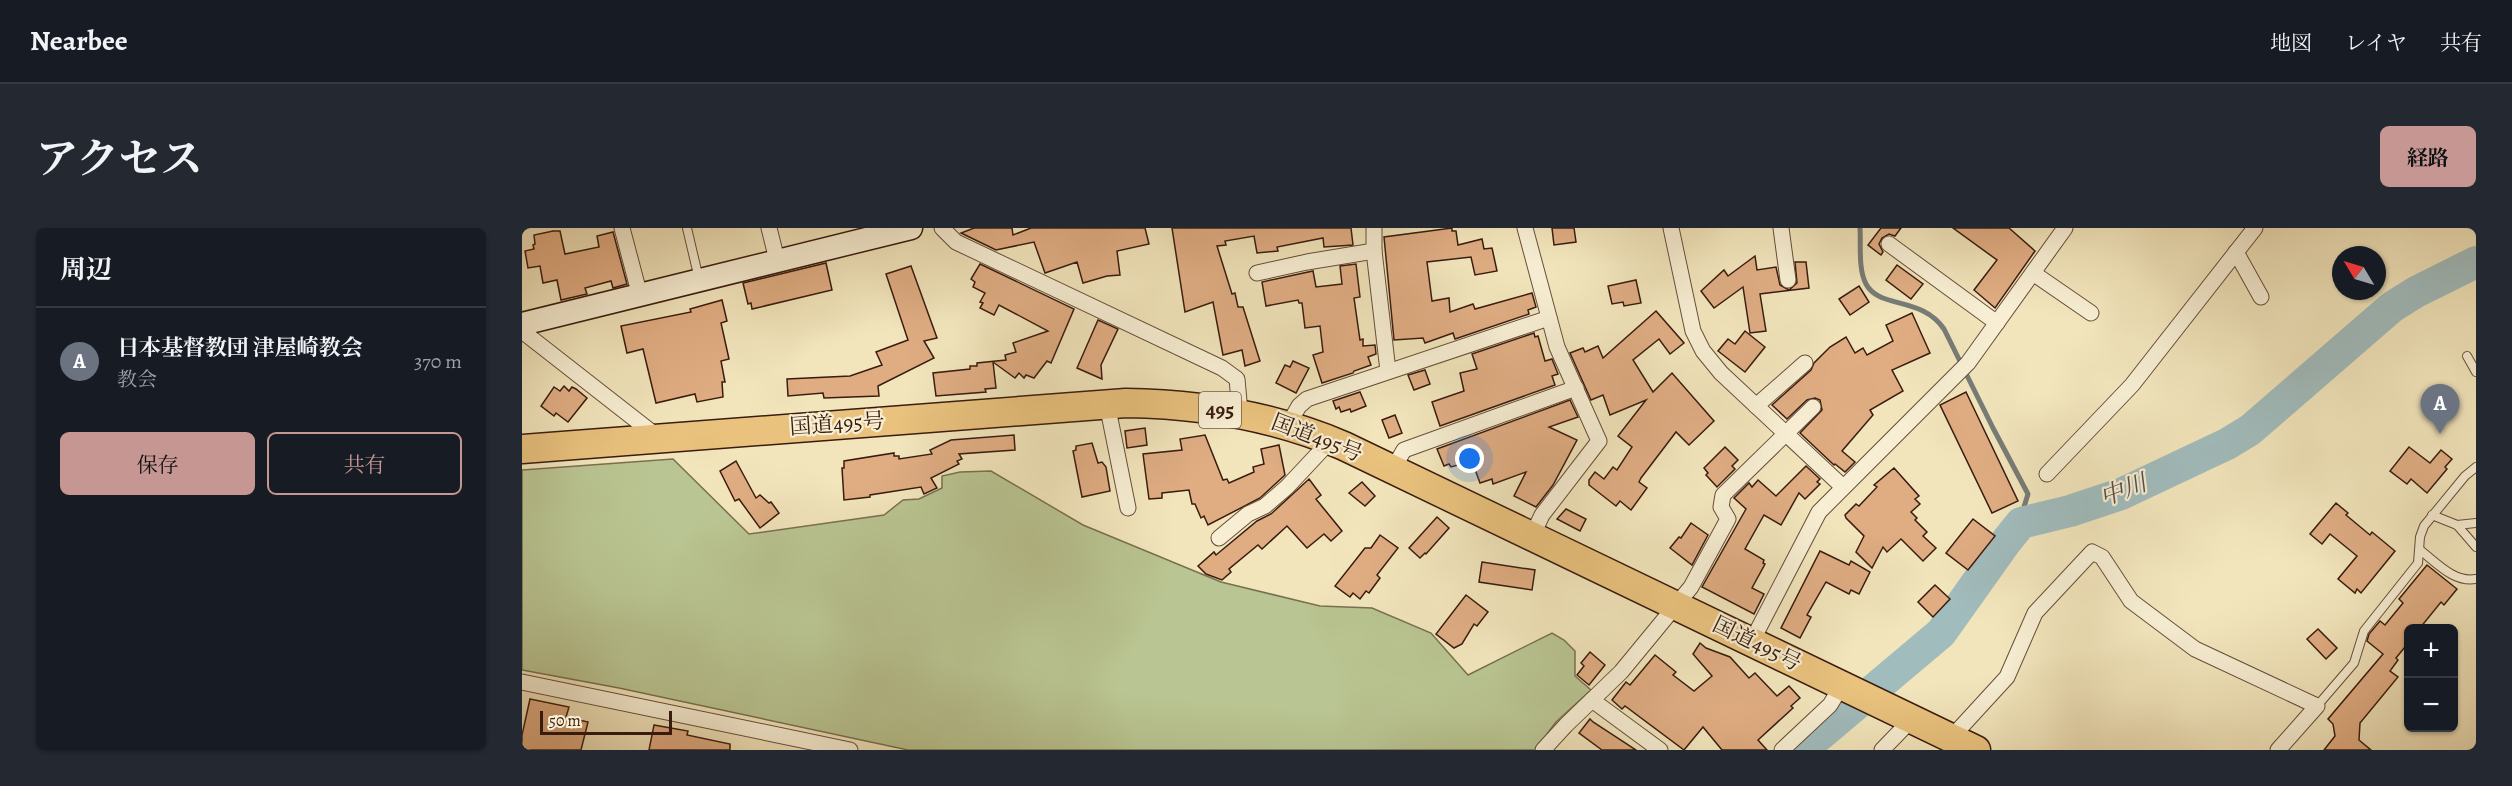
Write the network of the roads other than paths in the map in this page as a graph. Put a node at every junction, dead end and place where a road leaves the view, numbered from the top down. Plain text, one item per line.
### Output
1 (622, 228) edge
2 (687, 228) edge
3 (769, 228) edge
4 (911, 228) edge
5 (942, 228) edge
6 (1374, 228) edge
7 (1525, 228) edge
8 (1671, 228) edge
9 (1780, 228) edge
10 (2066, 228) edge
11 (2254, 228) edge
12 (1888, 244) dead end
13 (1374, 251) junction
14 (2236, 252) junction
15 (777, 260) junction
16 (1257, 273) dead end
17 (2033, 273) junction
18 (699, 280) junction
19 (1788, 280) dead end
20 (640, 296) junction
21 (2261, 297) dead end
22 (2091, 313) dead end
23 (1549, 318) junction
24 (1997, 323) junction
25 (523, 324) edge
26 (2467, 356) dead end
27 (1805, 363) dead end
28 (1388, 371) junction
29 (2476, 372) edge
30 (1576, 388) junction
31 (1107, 404) junction
32 (1756, 406) junction
33 (1813, 407) dead end
34 (1240, 412) junction
35 (1288, 425) junction
36 (1784, 434) junction
37 (660, 438) junction
38 (1330, 440) junction
39 (522, 449) edge
40 (2476, 467) edge
41 (1393, 469) junction
42 (2047, 474) dead end
43 (1843, 488) junction
44 (1128, 508) dead end
45 (2432, 515) junction
46 (2476, 523) edge
47 (2457, 525) junction
48 (1532, 536) junction
49 (1219, 538) dead end
50 (2476, 547) edge
51 (2421, 549) junction
52 (2476, 579) edge
53 (1676, 604) junction
54 (1752, 641) junction
55 (522, 682) edge
56 (1861, 694) junction
57 (1592, 700) junction
58 (2317, 706) junction
59 (1912, 719) junction
60 (1951, 738) junction
61 (850, 750) edge
62 (1543, 750) edge
63 (1659, 750) edge
64 (1782, 750) edge
65 (1882, 750) edge
66 (1976, 750) edge
67 (2278, 750) edge

1 - 20 street
2 - 18 lane
3 - 15 street
4 - 15 street
5 - 34 street
6 - 13 street
7 - 23 street
8 - 32 street
9 - 19 street
10 - 17 street
11 - 14 street
12 - 24 street
13 - 16 street
13 - 28 street
14 - 21 street
14 - 42 street
15 - 18 street
17 - 22 street
17 - 24 street
18 - 20 street
20 - 25 street
23 - 28 street
23 - 30 street
24 - 43 street
25 - 37 street
26 - 29 lane
27 - 32 street
28 - 35 street
30 - 41 street
30 - 48 street
31 - 34 highway, 国道495号 / 495
31 - 37 highway, 国道495号 / 495
31 - 44 street
32 - 36 street
33 - 36 street
34 - 35 highway, 国道495号 / 495
35 - 38 highway, 国道495号 / 495
36 - 43 street
36 - 53 street
37 - 39 highway, 国道495号 / 495
38 - 41 highway, 国道495号 / 495
38 - 49 street
40 - 45 lane
41 - 48 highway, 国道495号 / 495
43 - 54 street
45 - 47 lane
45 - 51 lane
46 - 47 lane
47 - 50 lane
48 - 53 highway, 国道495号 / 495
51 - 52 lane
51 - 58 lane
53 - 54 highway, 国道495号 / 495
53 - 57 street
54 - 56 highway, 国道495号 / 495
55 - 61 street
56 - 59 highway, 国道495号 / 495
56 - 64 street
57 - 62 street
57 - 63 street
58 - 60 street
58 - 67 street
59 - 60 highway, 国道495号 / 495
59 - 65 street
60 - 66 highway, 国道495号 / 495

